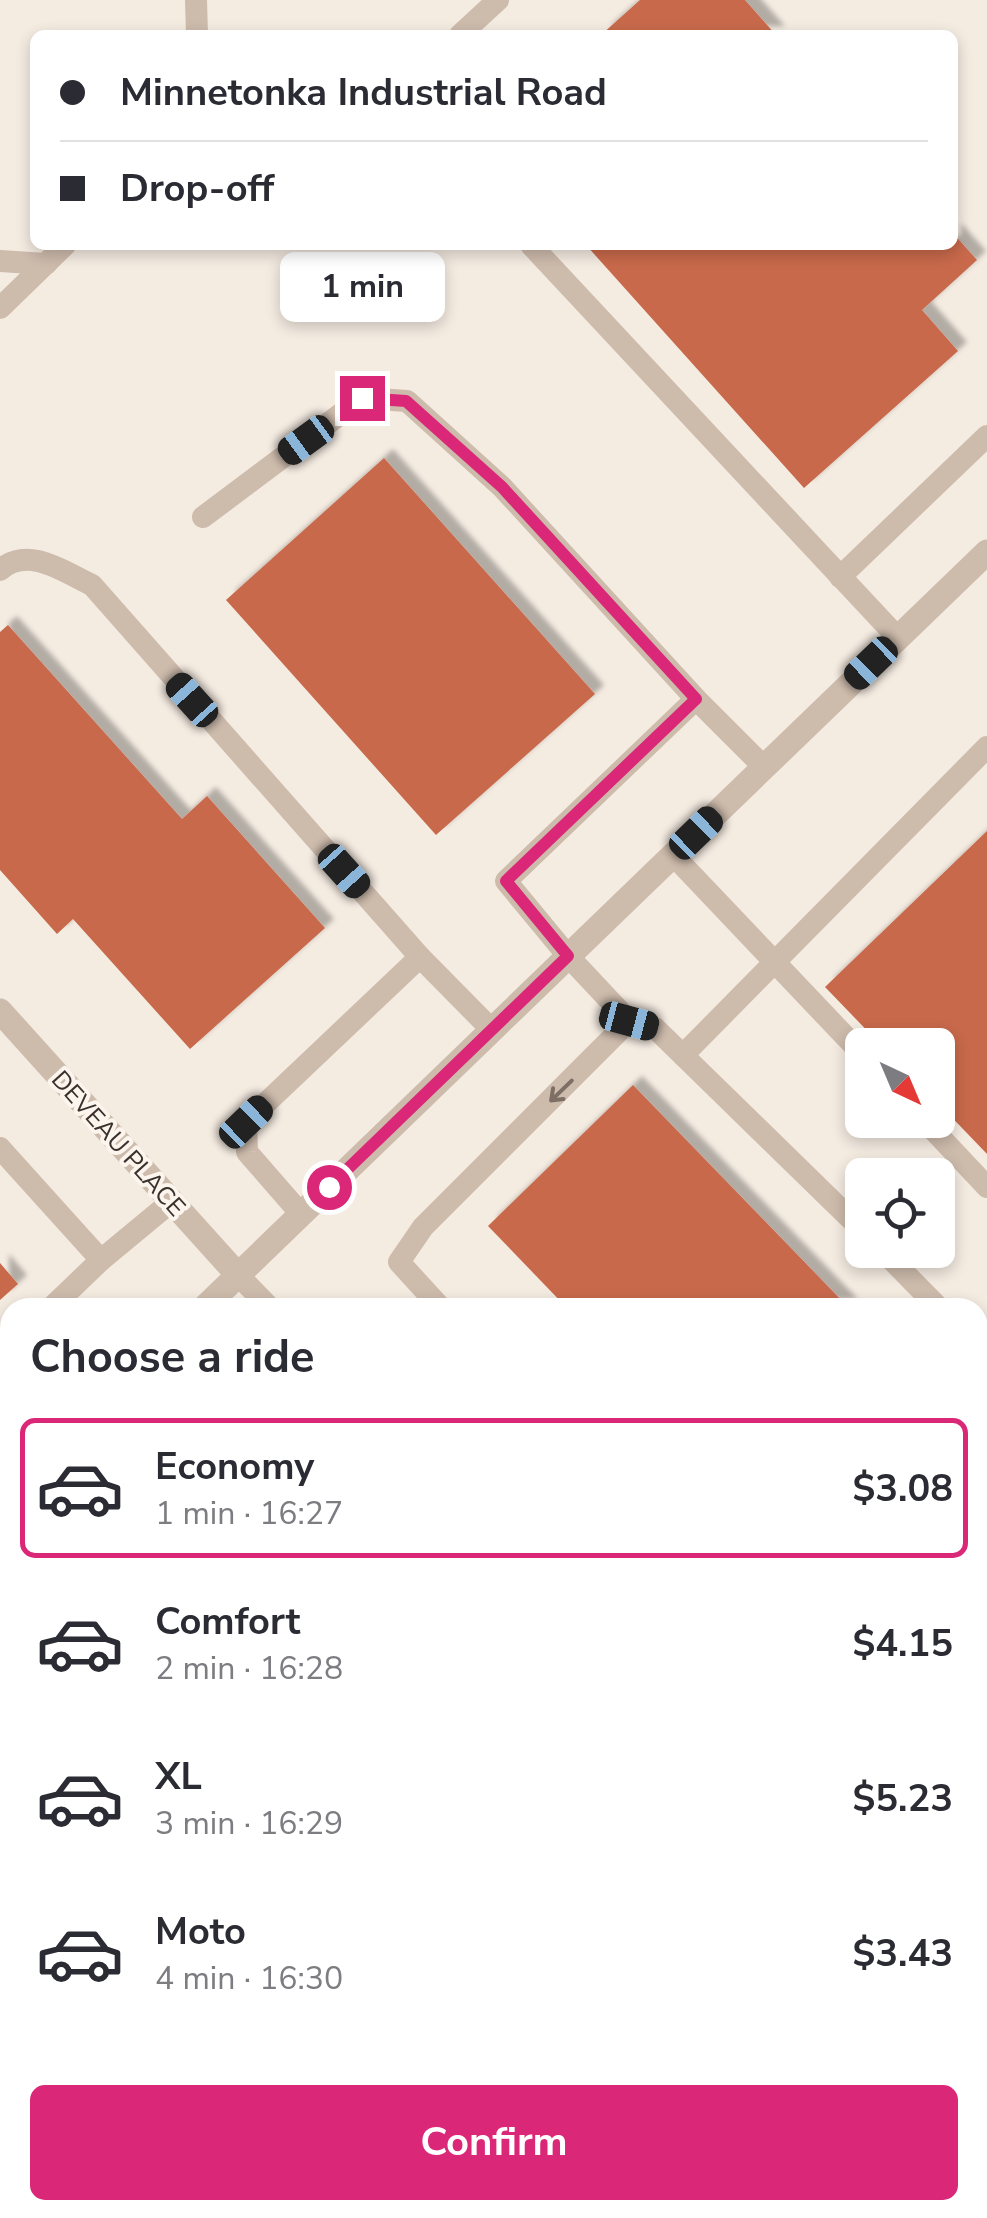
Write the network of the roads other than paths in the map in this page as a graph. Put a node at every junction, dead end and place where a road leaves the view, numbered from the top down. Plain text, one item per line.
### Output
1 (196, 0) edge
2 (498, 0) edge
3 (197, 30) edge
4 (465, 30) edge
5 (60, 250) edge
6 (536, 250) edge
7 (0, 261) edge
8 (46, 264) junction
9 (0, 308) edge
10 (987, 436) edge
11 (203, 518) dead end
12 (987, 552) edge
13 (0, 570) edge
14 (840, 577) junction
15 (898, 638) junction
16 (696, 699) junction
17 (987, 747) edge
18 (764, 766) junction
19 (672, 855) junction
20 (568, 956) junction
21 (420, 957) junction
22 (776, 962) junction
23 (0, 1011) edge
24 (629, 1021) junction
25 (492, 1030) junction
26 (845, 1036) edge
27 (683, 1055) junction
28 (941, 1138) edge
29 (0, 1148) edge
30 (987, 1187) edge
31 (171, 1202) junction
32 (845, 1213) edge
33 (302, 1214) junction
34 (102, 1260) junction
35 (900, 1268) edge
36 (238, 1275) junction
37 (62, 1298) edge
38 (214, 1298) edge
39 (260, 1298) edge
40 (432, 1298) edge
41 (929, 1298) edge

1 - 3 lane
2 - 4 lane
5 - 8 lane
6 - 14 lane
7 - 8 lane
8 - 9 lane
10 - 14 lane
11 - 16 lane
12 - 15 street
13 - 21 lane
14 - 15 lane
15 - 18 street
16 - 18 lane
16 - 20 lane
17 - 22 lane
18 - 19 street
19 - 20 street
19 - 22 lane
20 - 24 lane
20 - 25 street
21 - 25 lane
21 - 33 lane
22 - 26 lane
22 - 27 lane
23 - 31 street, DEVEAU PLACE
24 - 27 lane
24 -> 40 lane
25 - 33 street
27 - 32 lane
28 - 30 lane
29 - 34 lane
31 - 34 lane
31 - 36 street, DEVEAU PLACE
33 - 36 street
34 - 37 lane
35 - 41 lane
36 - 38 street
36 - 39 lane

